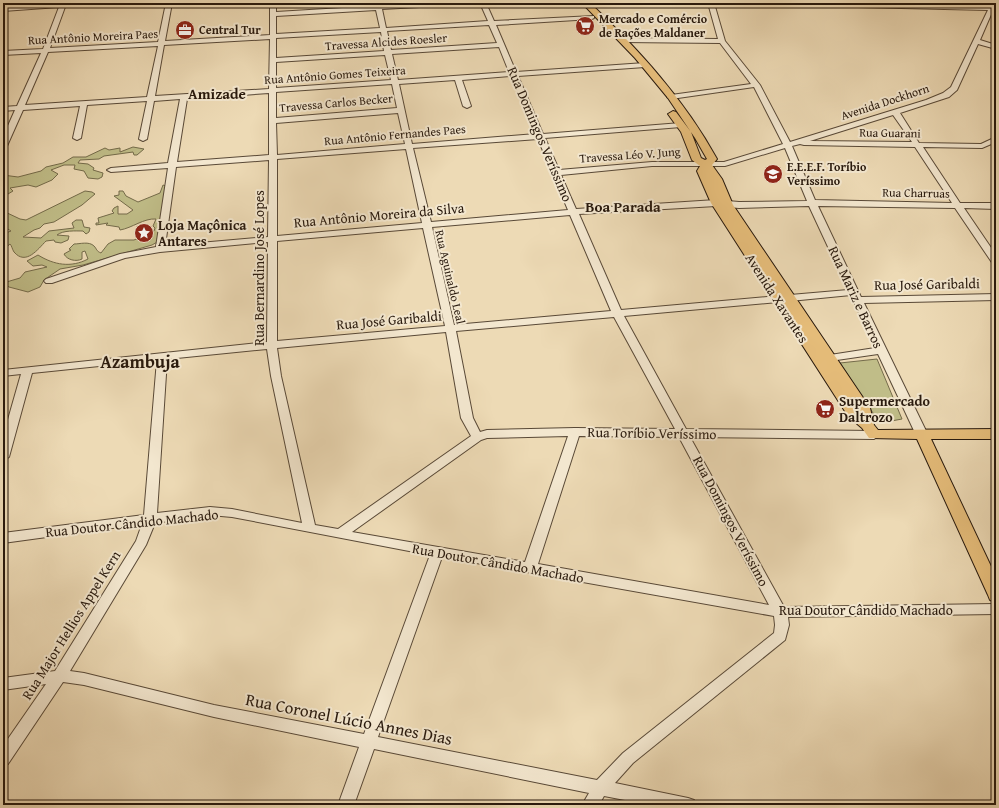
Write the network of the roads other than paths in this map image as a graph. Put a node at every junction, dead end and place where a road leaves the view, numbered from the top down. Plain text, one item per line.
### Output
1 (99, 3) edge
2 (169, 3) edge
3 (273, 3) edge
4 (456, 3) edge
5 (483, 3) edge
6 (577, 3) edge
7 (586, 3) edge
8 (711, 3) edge
9 (771, 3) edge
10 (795, 3) edge
11 (871, 4) edge
12 (63, 5) junction
13 (379, 5) edge
14 (949, 5) edge
15 (992, 6) edge
16 (3, 9) edge
17 (273, 14) junction
18 (592, 17) junction
19 (492, 23) junction
20 (383, 30) junction
21 (273, 37) junction
22 (623, 40) junction
23 (722, 41) junction
24 (975, 42) junction
25 (161, 44) junction
26 (501, 45) junction
27 (996, 47) edge
28 (46, 50) junction
29 (3, 53) edge
30 (388, 53) junction
31 (273, 60) junction
32 (641, 65) junction
33 (513, 73) junction
34 (458, 78) junction
35 (395, 82) junction
36 (756, 85) junction
37 (653, 87) dead end
38 (272, 90) junction
39 (184, 96) junction
40 (149, 98) junction
41 (666, 102) junction
42 (84, 103) junction
43 (467, 106) dead end
44 (20, 108) junction
45 (3, 109) edge
46 (401, 110) junction
47 (895, 112) junction
48 (273, 120) junction
49 (681, 125) junction
50 (540, 136) junction
51 (77, 138) dead end
52 (996, 139) edge
53 (143, 140) dead end
54 (798, 143) junction
55 (917, 145) junction
56 (3, 146) edge
57 (409, 146) junction
58 (788, 146) junction
59 (272, 157) junction
60 (709, 161) junction
61 (173, 165) junction
62 (112, 170) dead end
63 (556, 172) junction
64 (812, 203) junction
65 (722, 204) junction
66 (957, 206) junction
67 (996, 206) edge
68 (574, 212) junction
69 (426, 225) junction
70 (273, 239) junction
71 (160, 249) junction
72 (996, 262) edge
73 (49, 281) dead end
74 (856, 296) junction
75 (996, 297) edge
76 (784, 299) junction
77 (617, 313) junction
78 (450, 328) junction
79 (272, 345) junction
80 (881, 350) junction
81 (162, 357) junction
82 (830, 358) junction
83 (28, 370) junction
84 (3, 373) edge
85 (870, 430) junction
86 (575, 432) junction
87 (684, 433) junction
88 (996, 434) edge
89 (922, 435) junction
90 (477, 437) junction
91 (3, 457) edge
92 (150, 518) junction
93 (310, 529) junction
94 (340, 534) junction
95 (3, 538) edge
96 (437, 552) junction
97 (530, 568) junction
98 (996, 595) edge
99 (996, 609) edge
100 (780, 612) junction
101 (59, 676) junction
102 (3, 684) edge
103 (367, 743) junction
104 (3, 759) edge
105 (600, 788) junction
106 (346, 805) edge
107 (590, 805) edge
108 (688, 805) edge

1 - 12 street
2 - 25 street
3 - 17 street, Rua Bernardino José Lopes
4 - 13 street
5 - 19 street, Rua Domingos Veríssimo
6 - 18 main road, Avenida Xavantes
7 - 22 main road, Avenida Xavantes
8 - 23 street, Rua Mariz e Barros
9 - 10 street
10 - 11 street
11 - 14 street
12 - 16 street
12 - 28 street
13 - 17 street
13 - 20 street, Rua Aguinaldo Leal
14 - 15 street
15 - 24 street, Avenida Dockhorn
17 - 21 street, Rua Bernardino José Lopes
18 - 19 street, Rua Antônio Moreira Paes
18 - 32 main road, Avenida Xavantes
19 - 20 street, Rua Antônio Moreira Paes
19 - 26 street, Rua Domingos Veríssimo
20 - 21 street, Rua Antônio Moreira Paes
20 - 30 street, Rua Aguinaldo Leal
21 - 25 street, Rua Antônio Moreira Paes
21 - 31 street, Rua Bernardino José Lopes
22 - 23 street
22 - 32 main road, Avenida Xavantes
23 - 36 street, Rua Mariz e Barros
24 - 27 street
24 - 47 street, Avenida Dockhorn
25 - 28 street, Rua Antônio Moreira Paes
25 - 40 street
26 - 30 street, Travessa Alcides Roesler
26 - 33 street, Rua Domingos Veríssimo
28 - 29 street, Rua Antônio Moreira Paes
28 - 44 street
30 - 31 street, Travessa Alcides Roesler
30 - 35 street, Rua Aguinaldo Leal
31 - 38 street, Rua Bernardino José Lopes
32 - 33 street, Rua Antônio Gomes Teixeira
32 - 37 main road, Avenida Xavantes
32 - 41 main road, Avenida Xavantes
33 - 34 street, Rua Antônio Gomes Teixeira
33 - 50 street, Rua Domingos Veríssimo
34 - 35 street, Rua Antônio Gomes Teixeira
34 - 43 street
35 - 38 street, Rua Antônio Gomes Teixeira
35 - 46 street, Rua Aguinaldo Leal
36 - 41 street
36 - 58 street, Rua Mariz e Barros
38 - 39 street, Rua Antônio Gomes Teixeira
38 - 48 street, Rua Bernardino José Lopes
39 - 40 street, Rua Antônio Gomes Teixeira
39 - 61 street
40 - 42 street, Rua Antônio Gomes Teixeira
40 - 53 street
41 - 49 main road, Avenida Xavantes
41 - 60 main road, Avenida Xavantes
42 - 44 street, Rua Antônio Gomes Teixeira
42 - 51 street
44 - 45 street, Rua Antônio Gomes Teixeira
44 - 56 street
46 - 48 street, Travessa Carlos Becker
46 - 57 street, Rua Aguinaldo Leal
47 - 54 street, Avenida Dockhorn
47 - 55 street
48 - 59 street, Rua Bernardino José Lopes
49 - 50 street, Rua Antônio Fernandes Paes
49 - 60 main road, Avenida Xavantes
50 - 57 street, Rua Antônio Fernandes Paes
50 - 63 street, Rua Domingos Veríssimo
52 - 55 street, Rua Guarani
54 - 55 street, Rua Guarani
54 - 58 street, Avenida Dockhorn
55 - 66 street
57 - 59 street, Rua Antônio Fernandes Paes
57 - 69 street, Rua Aguinaldo Leal
58 - 60 street, Avenida Dockhorn
58 - 64 street, Rua Mariz e Barros
59 - 61 street, Rua Antônio Fernandes Paes
59 - 70 street, Rua Bernardino José Lopes
60 - 63 street, Travessa Léo V. Jung
60 - 65 main road, Avenida Xavantes
61 - 62 street, Rua Antônio Fernandes Paes
61 - 71 street
63 - 68 street, Rua Domingos Veríssimo
64 - 65 street, Rua Charruas
64 - 66 street, Rua Charruas
64 - 74 street, Rua Mariz e Barros
65 - 68 street, Rua Antônio Moreira da Silva
65 - 76 main road, Avenida Xavantes
66 - 67 street, Rua Charruas
66 - 72 street
68 - 69 street, Rua Antônio Moreira da Silva
68 - 77 street, Rua Domingos Veríssimo
69 - 70 street, Rua Antônio Moreira da Silva
69 - 78 street, Rua Aguinaldo Leal
70 - 71 street, Rua Antônio Moreira da Silva
70 - 79 street, Rua Bernardino José Lopes
71 - 73 street, Rua Antônio Moreira da Silva
74 - 75 street, Rua José Garibaldi
74 - 76 street, Rua José Garibaldi
74 - 80 street, Rua Mariz e Barros
76 - 77 street, Rua José Garibaldi
76 - 82 main road, Avenida Xavantes
76 - 85 main road, Avenida Xavantes
77 - 78 street, Rua José Garibaldi
77 - 87 street, Rua Domingos Veríssimo
78 - 79 street, Rua José Garibaldi
78 - 90 street, Rua Aguinaldo Leal
79 - 81 street, Rua José Garibaldi
79 - 93 street, Rua Bernardino José Lopes
80 - 82 street
80 - 89 street, Rua Mariz e Barros
81 - 83 street, Rua José Garibaldi
81 - 92 street, Rua Major Hellios Appel Kern
82 - 85 main road, Avenida Xavantes
83 - 84 street, Rua José Garibaldi
83 - 91 street
85 - 87 street, Rua Toríbio Veríssimo
85 - 89 main road, Rua Toríbio Veríssimo
86 - 87 street, Rua Toríbio Veríssimo
86 - 90 street, Rua Toríbio Veríssimo
86 - 97 street
87 - 100 street, Rua Domingos Veríssimo
88 - 89 main road, Rua Toríbio Veríssimo
89 - 98 main road, Rua Mariz e Barros
90 - 94 street, Rua Toríbio Veríssimo
92 - 93 street, Rua Doutor Cândido Machado
92 - 95 street, Rua Doutor Cândido Machado
92 - 101 street, Rua Major Hellios Appel Kern
93 - 94 street, Rua Doutor Cândido Machado
94 - 96 street, Rua Doutor Cândido Machado
96 - 97 street, Rua Doutor Cândido Machado
96 - 103 street
97 - 100 street, Rua Doutor Cândido Machado
99 - 100 street, Rua Doutor Cândido Machado
100 - 105 street, Rua Domingos Veríssimo
101 - 102 street, Rua Coronel Lúcio Annes Dias
101 - 103 street, Rua Coronel Lúcio Annes Dias
101 - 104 street, Rua Major Hellios Appel Kern
103 - 105 street, Rua Coronel Lúcio Annes Dias
103 - 106 street
105 - 107 street, Rua Domingos Veríssimo
105 - 108 street, Rua Coronel Lúcio Annes Dias

